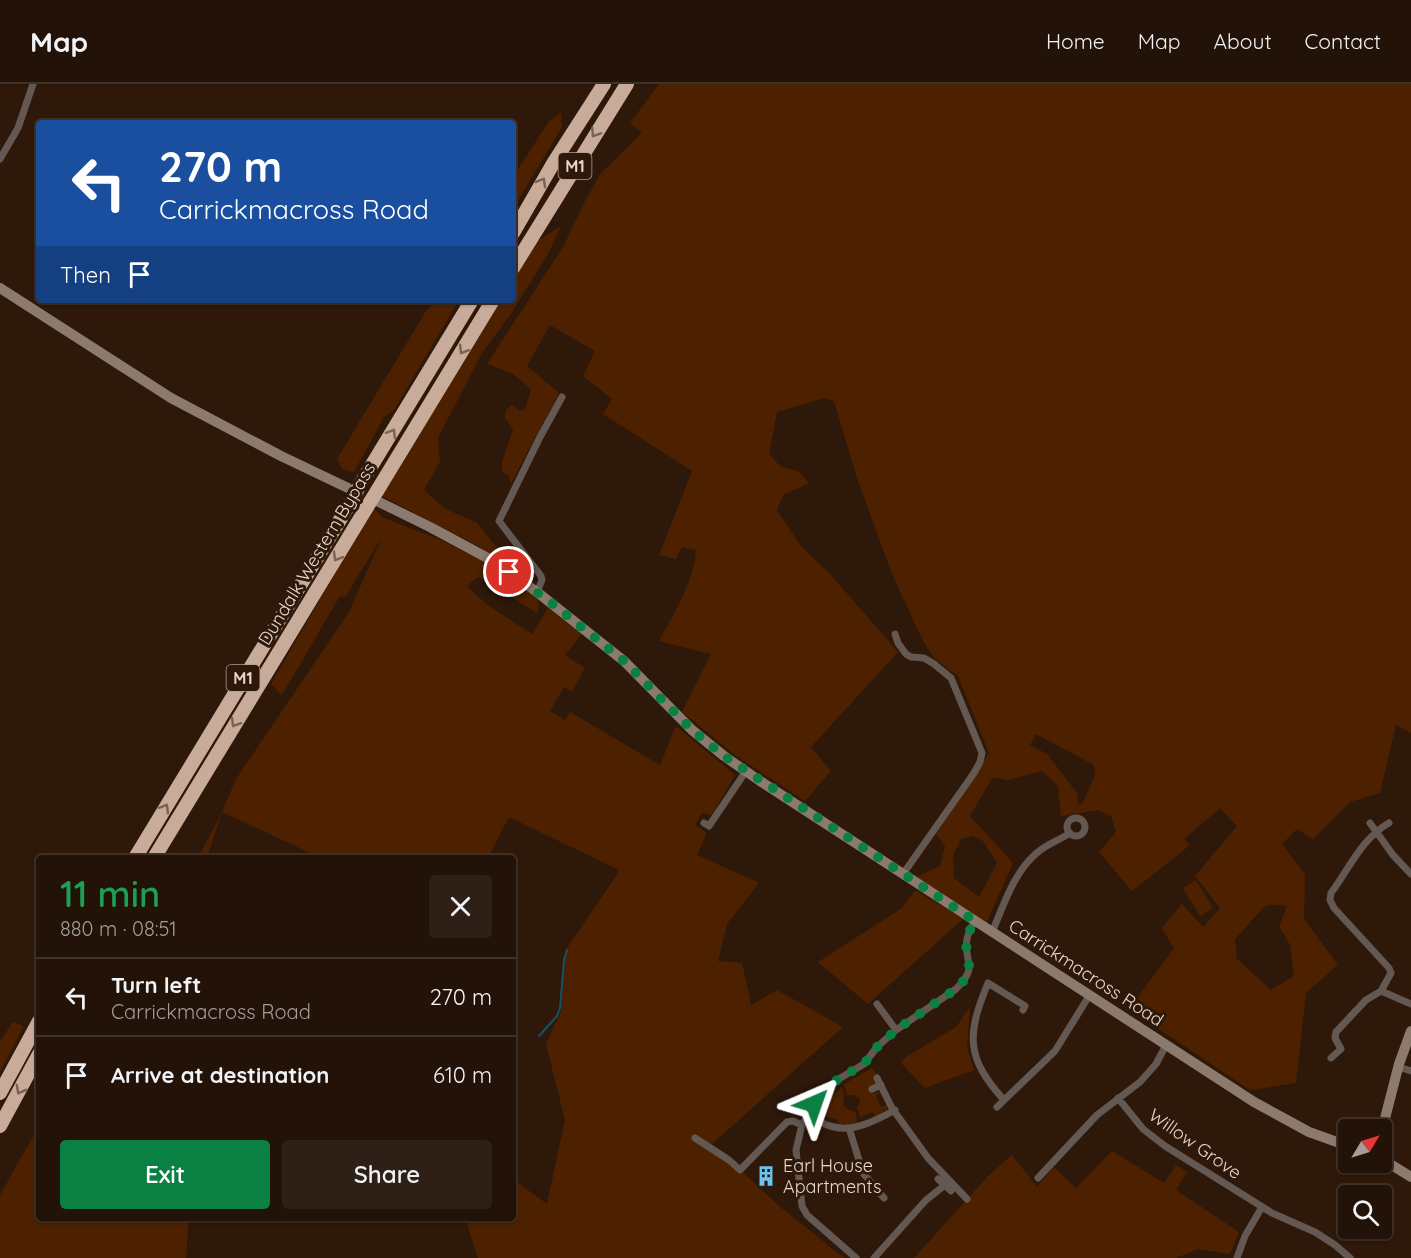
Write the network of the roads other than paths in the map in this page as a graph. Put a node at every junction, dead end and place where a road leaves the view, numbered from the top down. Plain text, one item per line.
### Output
1 (33, 84) edge
2 (604, 84) edge
3 (627, 84) edge
4 (0, 159) edge
5 (516, 228) edge
6 (516, 263) edge
7 (0, 288) edge
8 (470, 303) edge
9 (491, 303) edge
10 (562, 397) dead end
11 (350, 494) junction
12 (374, 500) junction
13 (537, 592) junction
14 (895, 634) dead end
15 (746, 771) junction
16 (704, 823) dead end
17 (1370, 823) dead end
18 (1389, 823) dead end
19 (1376, 830) junction
20 (1070, 833) dead end
21 (137, 855) edge
22 (156, 855) edge
23 (903, 874) junction
24 (1411, 874) edge
25 (975, 921) junction
26 (992, 932) junction
27 (1381, 991) junction
28 (1089, 996) junction
29 (877, 1004) dead end
30 (1411, 1005) edge
31 (1023, 1010) dead end
32 (36, 1027) edge
33 (896, 1030) junction
34 (1411, 1031) edge
35 (1166, 1045) junction
36 (1331, 1058) dead end
37 (36, 1060) edge
38 (1398, 1067) junction
39 (1411, 1071) edge
40 (872, 1089) dead end
41 (0, 1093) edge
42 (1118, 1098) junction
43 (1004, 1100) junction
44 (997, 1107) dead end
45 (895, 1110) junction
46 (806, 1116) junction
47 (1385, 1119) edge
48 (802, 1125) junction
49 (0, 1126) edge
50 (849, 1128) junction
51 (695, 1138) dead end
52 (1338, 1142) edge
53 (1392, 1165) edge
54 (1411, 1177) edge
55 (1038, 1178) dead end
56 (938, 1179) dead end
57 (945, 1185) junction
58 (951, 1191) dead end
59 (884, 1198) dead end
60 (963, 1198) dead end
61 (1262, 1207) junction
62 (856, 1258) edge
63 (874, 1258) edge
64 (1237, 1258) edge
65 (1350, 1258) edge

1 - 4 street
5 -> 2 highway, M1
3 -> 6 highway, M1
7 - 11 main road
11 -> 8 highway, Dundalk Western Bypass / M1, bridge
9 -> 12 highway, Dundalk Western Bypass / M1
10 - 13 street
21 -> 11 highway, Dundalk Western Bypass / M1
12 - 13 main road, Carrickmacross Road
12 -> 22 highway, Dundalk Western Bypass / M1
13 - 15 main road, Carrickmacross Road
14 - 23 street
15 - 16 street
15 - 23 main road, Carrickmacross Road
17 - 19 street
18 - 19 street
19 - 24 street
19 - 27 street
20 - 26 street
23 - 25 main road, Carrickmacross Road
25 - 26 main road, Carrickmacross Road
25 - 33 street
26 - 28 main road, Carrickmacross Road
27 - 30 street
27 - 36 street
28 - 35 main road, Carrickmacross Road
28 - 43 street
29 - 33 street
31 - 43 street
32 - 41 highway
33 - 46 street
34 - 38 main road
35 - 42 street
35 - 52 main road, Carrickmacross Road
37 -> 49 highway
38 - 39 street
38 - 47 main road
40 - 45 street
42 - 55 street
42 - 61 street, Willow Grove
43 - 44 street
45 - 50 street
45 - 60 street
46 - 48 street
46 - 50 street
48 - 51 street
48 - 62 street
50 - 59 street
53 - 54 main road
56 - 57 street
57 - 58 street
57 - 63 street
61 - 64 street
61 - 65 street, Willow Grove

